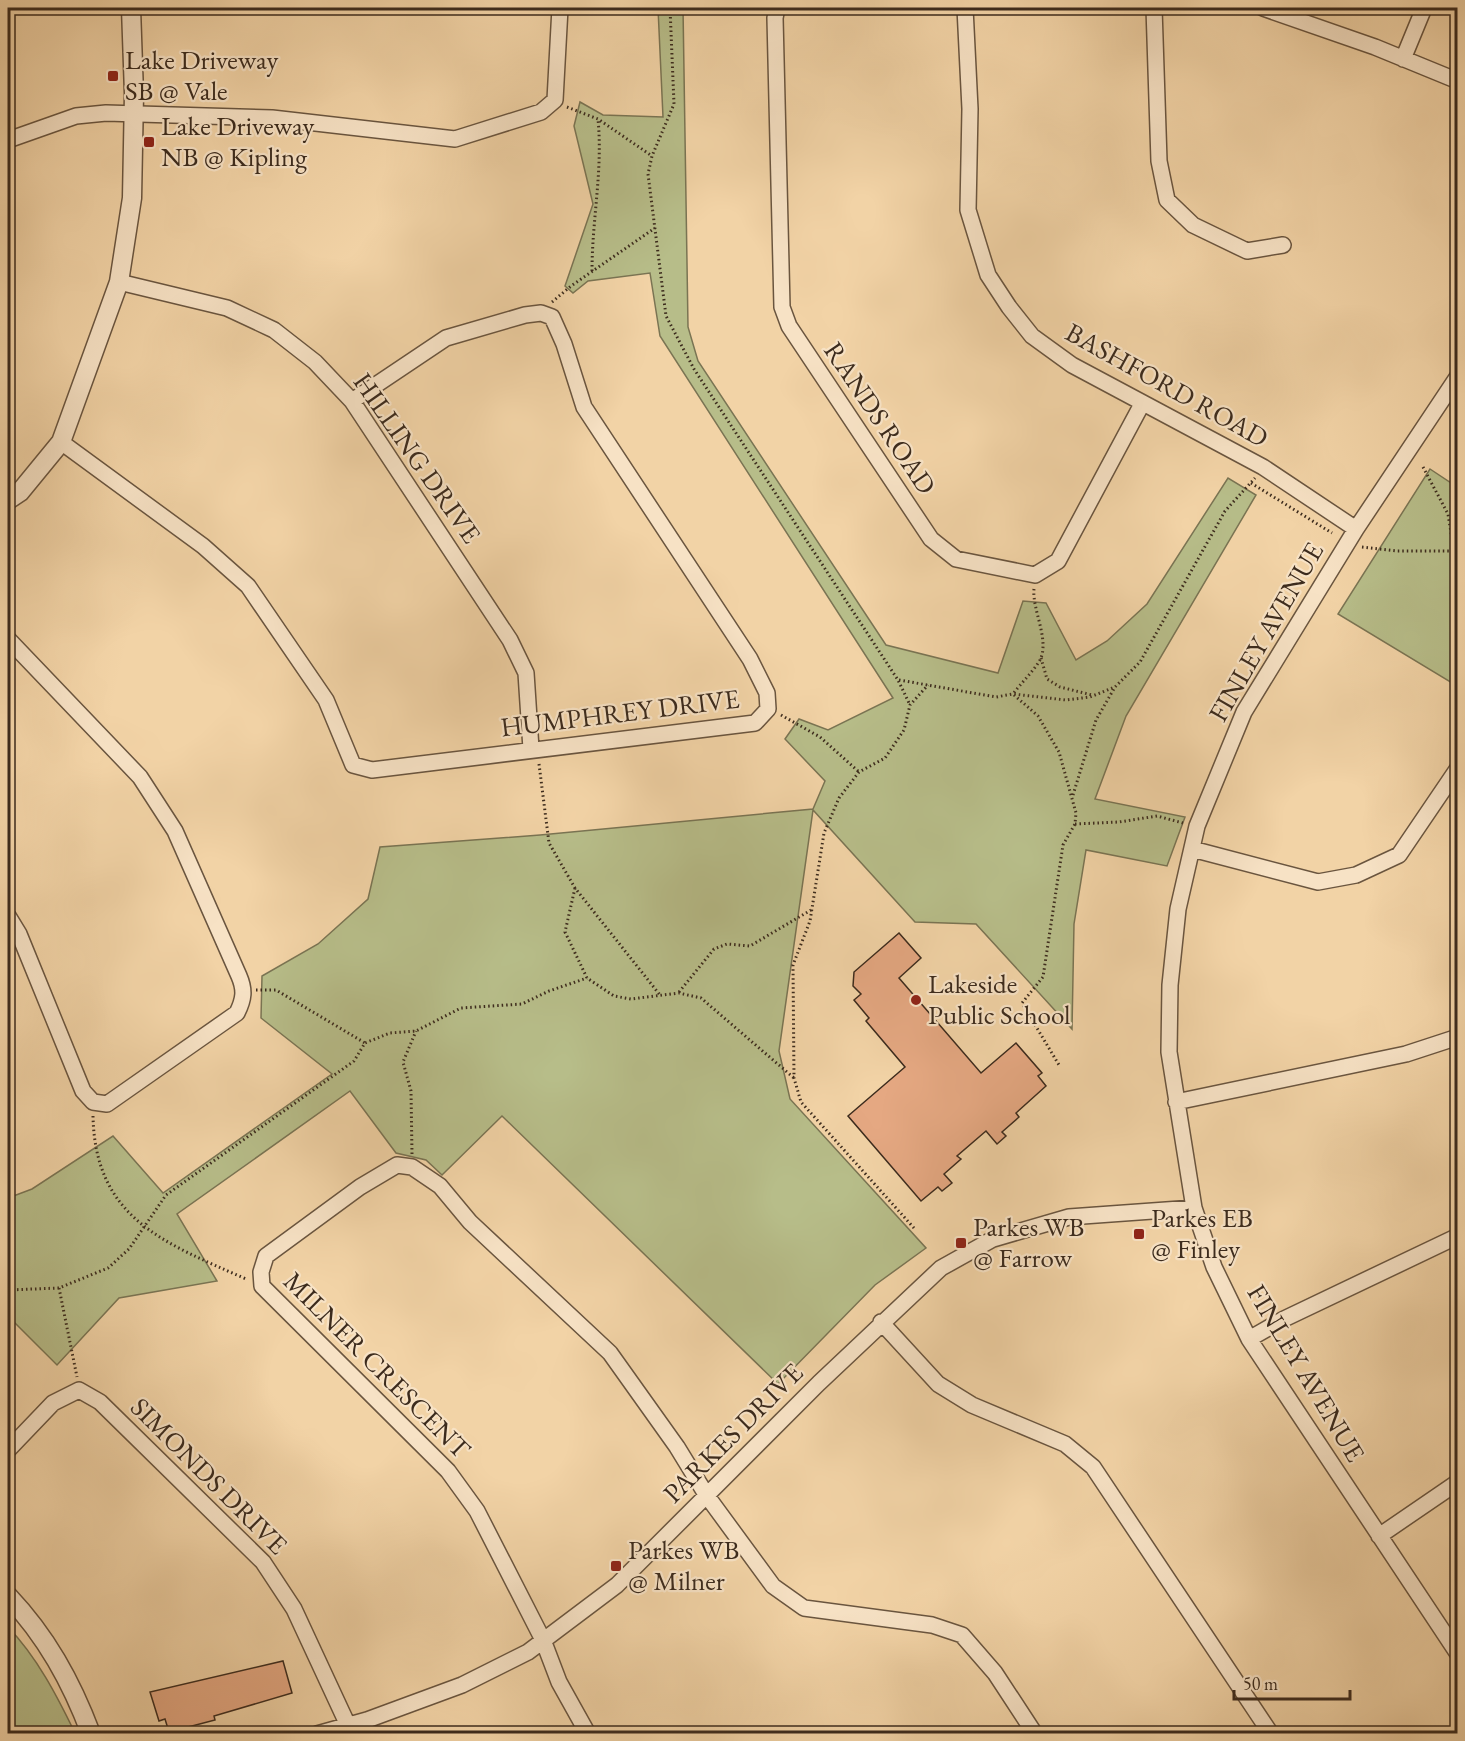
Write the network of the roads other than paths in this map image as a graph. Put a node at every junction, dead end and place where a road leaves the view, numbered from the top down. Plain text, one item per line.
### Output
1 (131, 8) edge
2 (560, 8) edge
3 (777, 8) edge
4 (965, 8) edge
5 (1154, 8) edge
6 (1263, 8) edge
7 (1424, 8) edge
8 (1403, 59) junction
9 (1458, 81) edge
10 (133, 114) junction
11 (8, 140) edge
12 (1283, 245) dead end
13 (119, 282) junction
14 (1458, 376) edge
15 (352, 401) junction
16 (1142, 404) junction
17 (61, 442) junction
18 (8, 500) edge
19 (1356, 529) junction
20 (8, 639) edge
21 (534, 749) junction
22 (1458, 768) edge
23 (1192, 849) junction
24 (8, 916) edge
25 (1458, 1037) edge
26 (1176, 1102) junction
27 (1194, 1208) junction
28 (1458, 1236) edge
29 (881, 1322) junction
30 (1249, 1339) junction
31 (8, 1450) edge
32 (1458, 1482) edge
33 (707, 1496) junction
34 (1379, 1536) junction
35 (8, 1596) edge
36 (543, 1640) junction
37 (1458, 1654) edge
38 (350, 1729) edge
39 (91, 1734) edge
40 (317, 1734) edge
41 (588, 1734) edge
42 (1035, 1734) edge
43 (1270, 1734) edge

1 - 10 street
2 - 10 street
3 - 16 street, RANDS ROAD
4 - 16 street, BASHFORD ROAD
5 - 12 street
6 - 8 street
7 - 8 street
8 - 9 street
10 - 11 street
10 - 13 street
13 - 15 street, HILLING DRIVE
13 - 17 street
14 - 19 street, FINLEY AVENUE
15 - 21 street, HILLING DRIVE
15 - 21 street, HUMPHREY DRIVE
16 - 19 street, BASHFORD ROAD
17 - 18 street
17 - 21 street, HUMPHREY DRIVE
19 - 23 street, FINLEY AVENUE
20 - 24 street
22 - 23 street
23 - 26 street, FINLEY AVENUE
25 - 26 street
26 - 27 street, FINLEY AVENUE
27 - 29 street, PARKES DRIVE
27 - 30 street, FINLEY AVENUE
28 - 30 street
29 - 33 street, PARKES DRIVE
29 - 43 street
30 - 34 street, FINLEY AVENUE
31 - 38 street, SIMONDS DRIVE
32 - 34 street
33 - 36 street, PARKES DRIVE
33 - 36 street, MILNER CRESCENT
33 - 42 street
34 - 37 street, FINLEY AVENUE
35 - 39 street
36 - 38 street, PARKES DRIVE
36 - 41 street, MILNER CRESCENT
38 - 40 street, PARKES DRIVE

